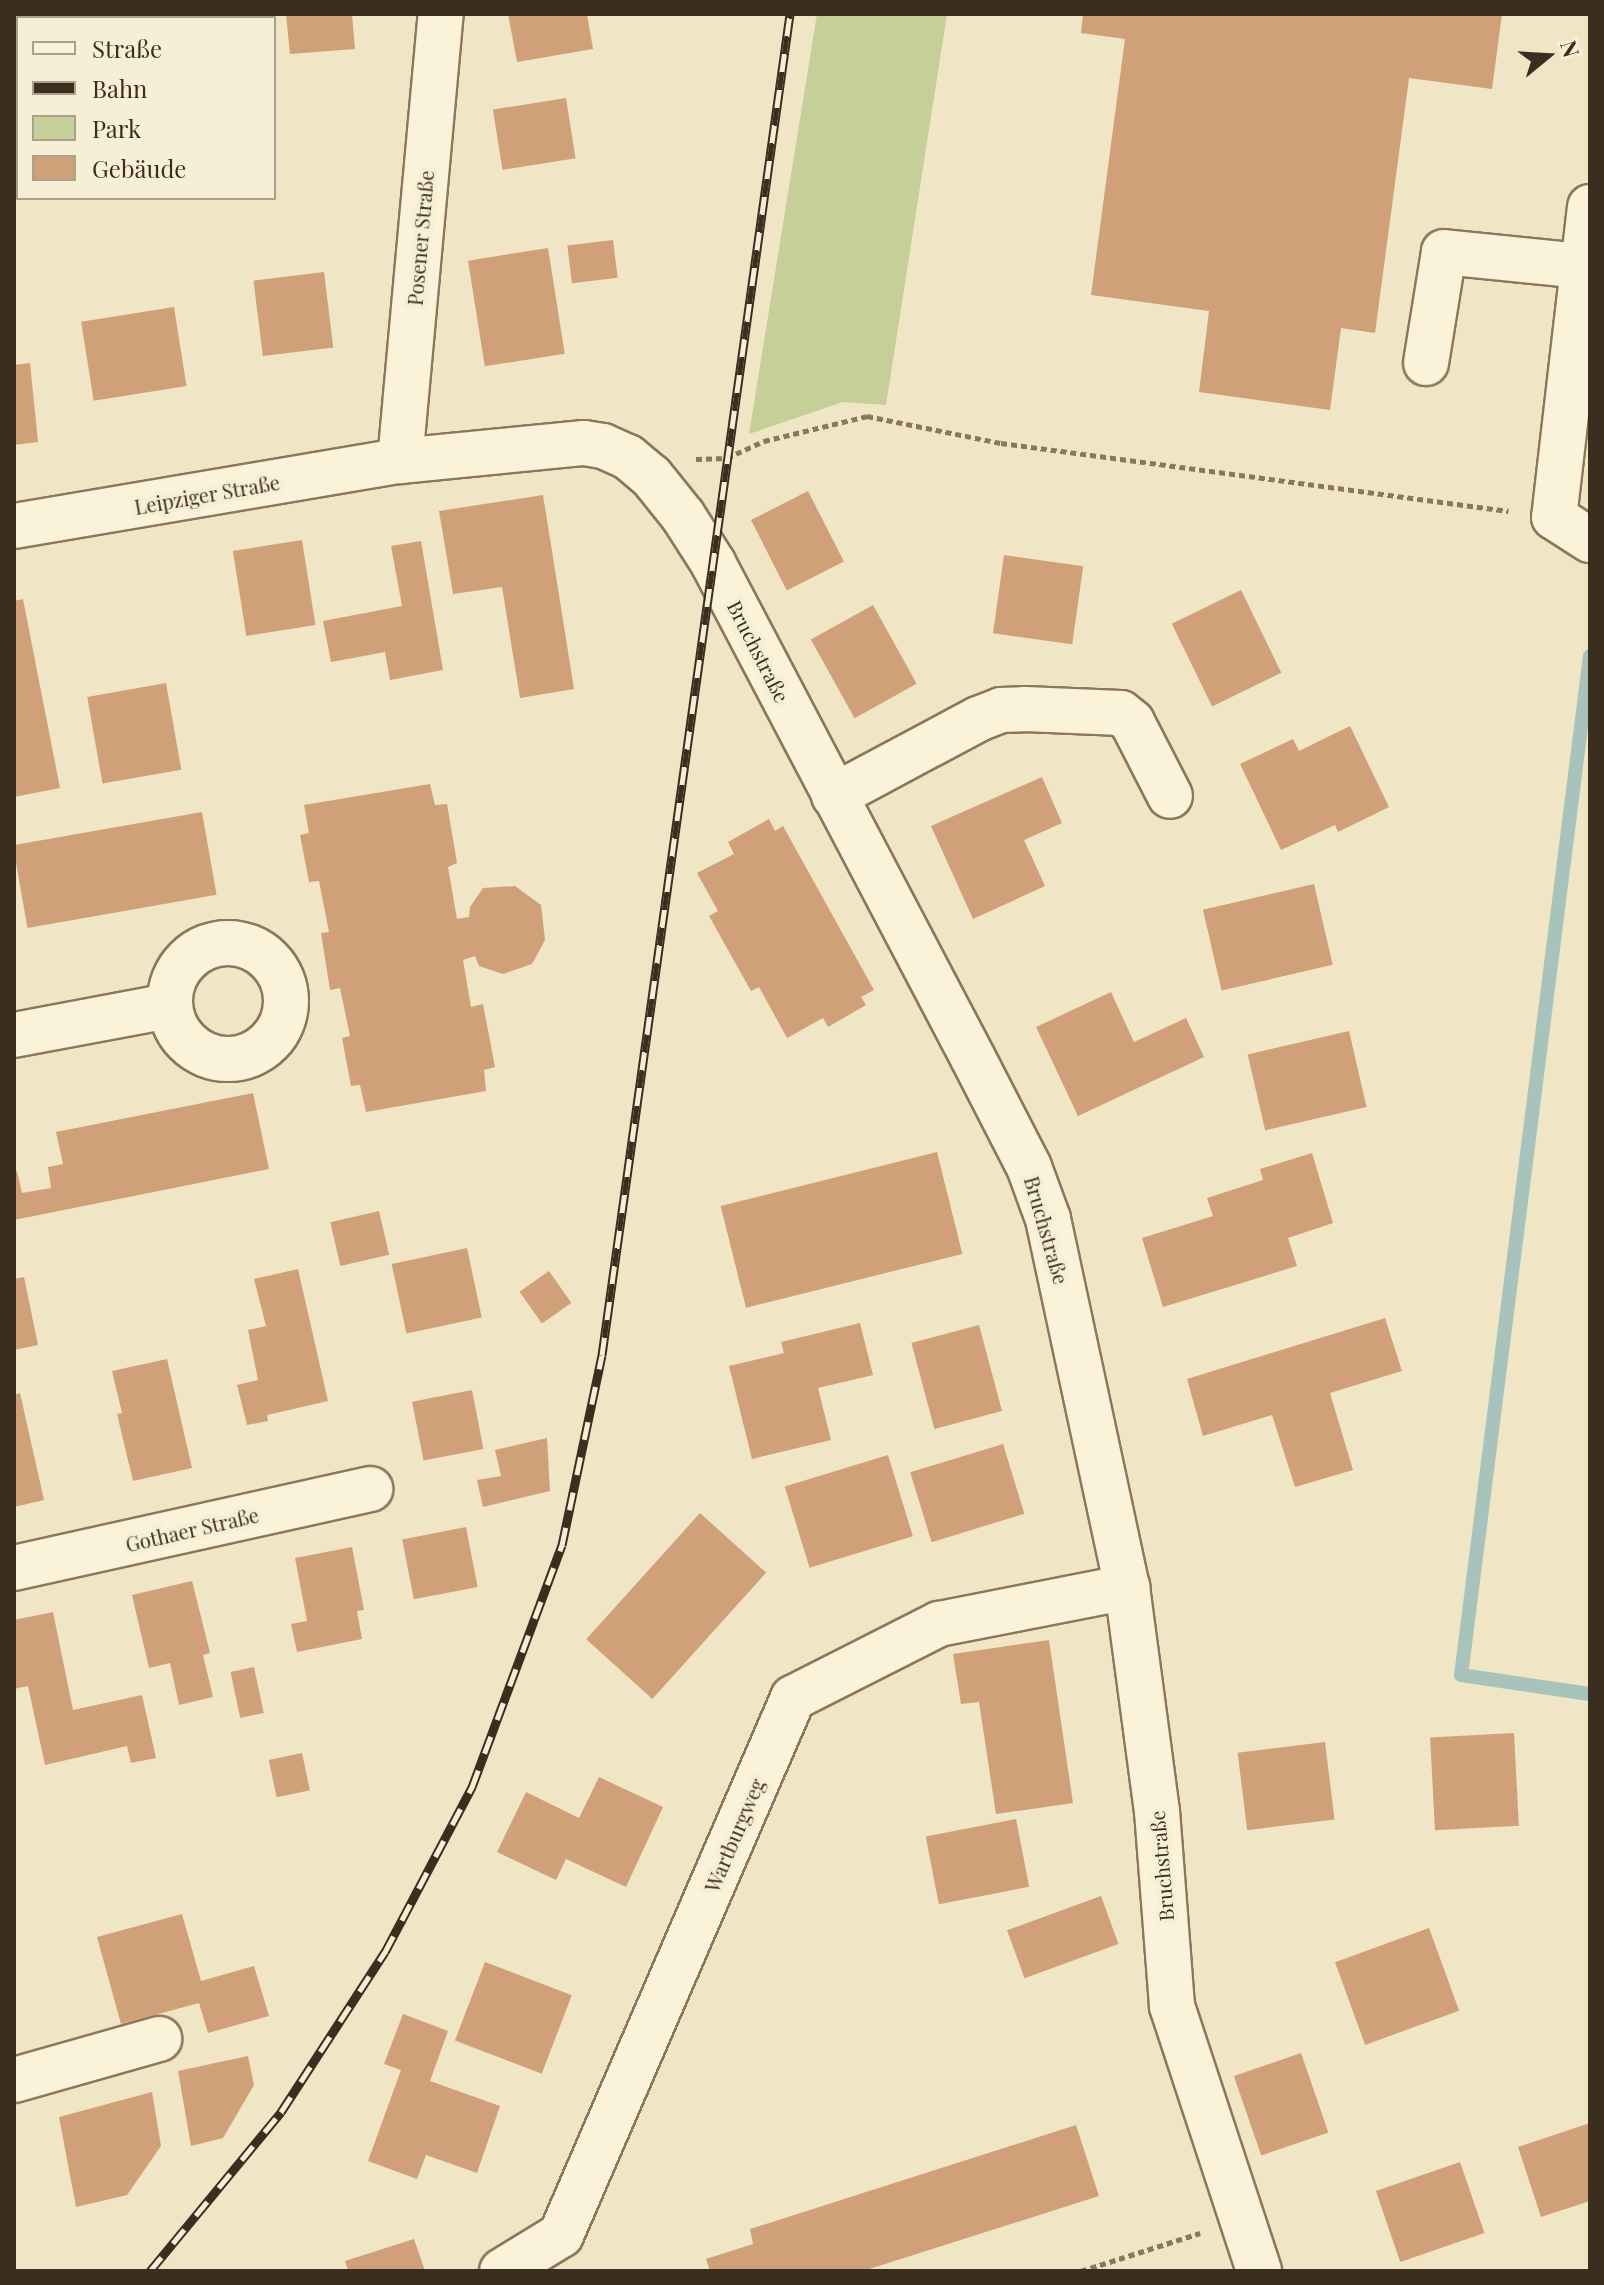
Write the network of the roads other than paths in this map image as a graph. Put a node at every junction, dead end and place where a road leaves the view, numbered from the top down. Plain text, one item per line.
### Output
1 (441, 14) edge
2 (1590, 207) edge
3 (1583, 266) junction
4 (1426, 363) dead end
5 (400, 461) junction
6 (14, 526) edge
7 (1576, 532) edge
8 (834, 796) junction
9 (1170, 796) dead end
10 (169, 1006) dead end
11 (14, 1035) edge
12 (370, 1489) dead end
13 (14, 1568) edge
14 (1127, 1587) junction
15 (159, 2039) dead end
16 (14, 2080) edge
17 (502, 2271) edge
18 (1259, 2271) edge

1 - 5 street, Posener Straße
2 - 3 street
3 - 4 street
3 - 7 street
5 - 6 street, Leipziger Straße
5 - 8 street, Bruchstraße
8 - 9 street
8 - 14 street, Bruchstraße
10 - 11 street
12 - 13 street, Gothaer Straße
14 - 17 street, Wartburgweg
14 - 18 street, Bruchstraße
15 - 16 street

